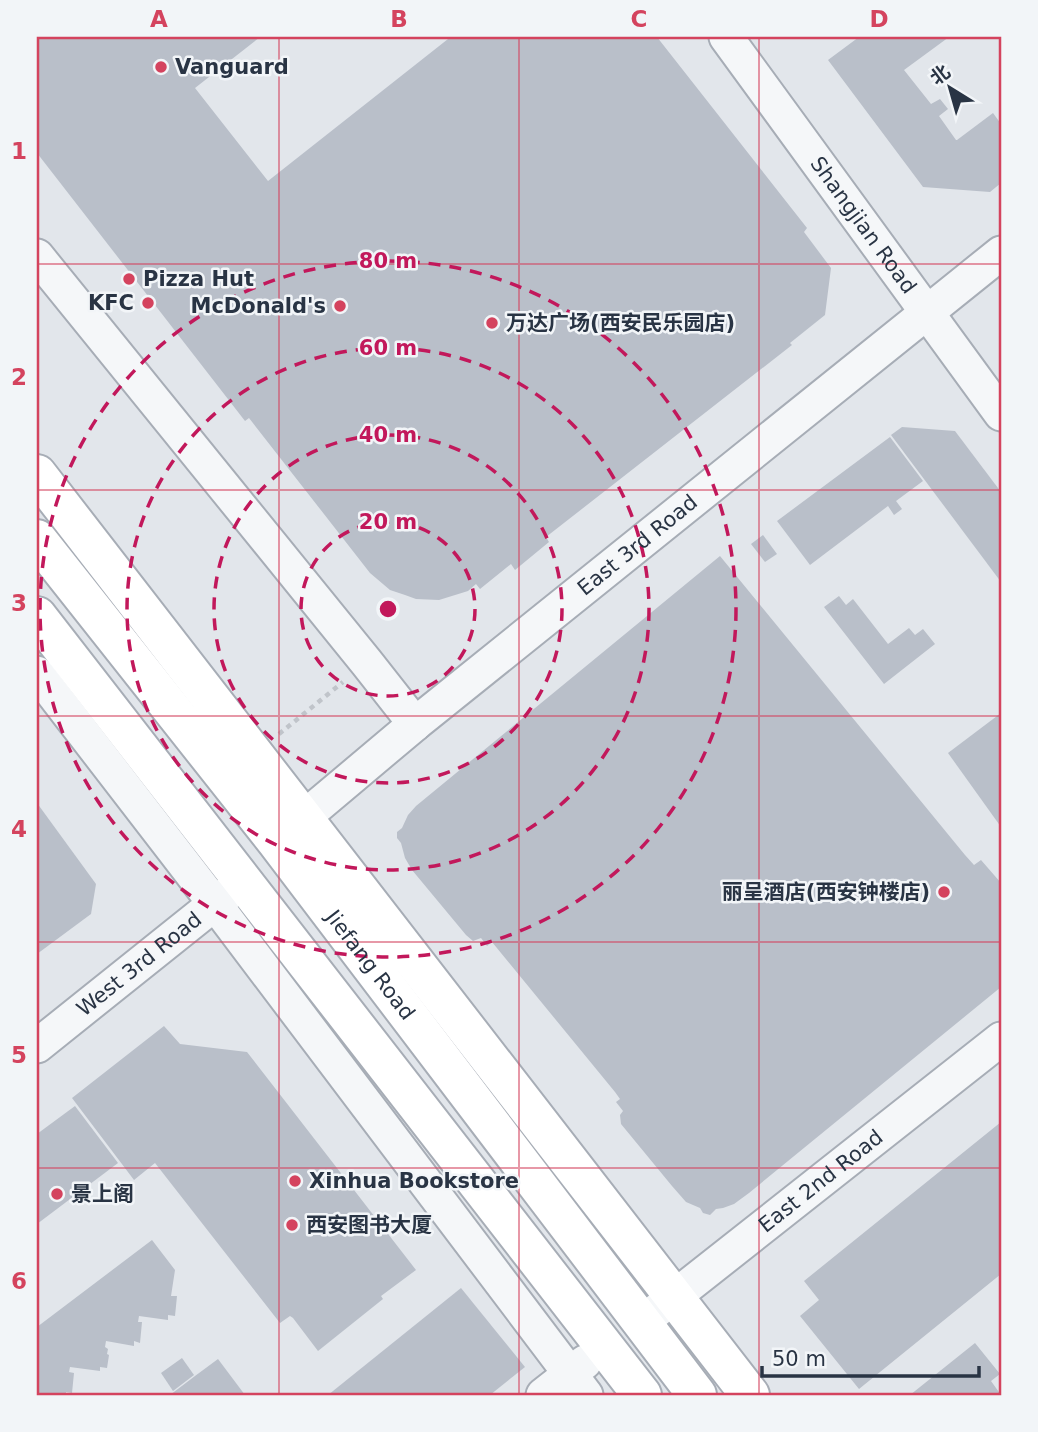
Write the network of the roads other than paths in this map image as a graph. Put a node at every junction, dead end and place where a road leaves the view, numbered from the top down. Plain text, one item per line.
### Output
1 (726, 37) edge
2 (1001, 253) edge
3 (37, 256) edge
4 (927, 312) junction
5 (1001, 414) edge
6 (37, 474) edge
7 (37, 539) edge
8 (37, 616) edge
9 (37, 673) edge
10 (415, 724) junction
11 (290, 830) junction
12 (229, 893) junction
13 (1001, 1039) edge
14 (37, 1046) edge
15 (674, 1297) junction
16 (641, 1323) junction
17 (605, 1347) junction
18 (578, 1385) edge
19 (543, 1395) edge
20 (642, 1395) edge
21 (697, 1395) edge
22 (750, 1395) edge

1 - 4 street, Shangjian Road
2 - 4 street, East 3rd Road
3 - 10 street
4 - 5 street, Shangjian Road
4 - 10 street, East 3rd Road
6 - 11 main road
7 - 11 main road, Jiefang Road
8 - 12 main road
9 - 12 street
10 - 11 street, East 3rd Road
11 - 15 main road
11 - 16 main road, Jiefang Road
12 - 14 street, West 3rd Road
12 - 17 main road
12 - 18 street
13 - 15 street, East 2nd Road
15 - 16 street, East 2nd Road
15 - 22 main road
16 - 21 main road, Jiefang Road
17 - 18 street
17 - 20 main road
18 - 19 street

